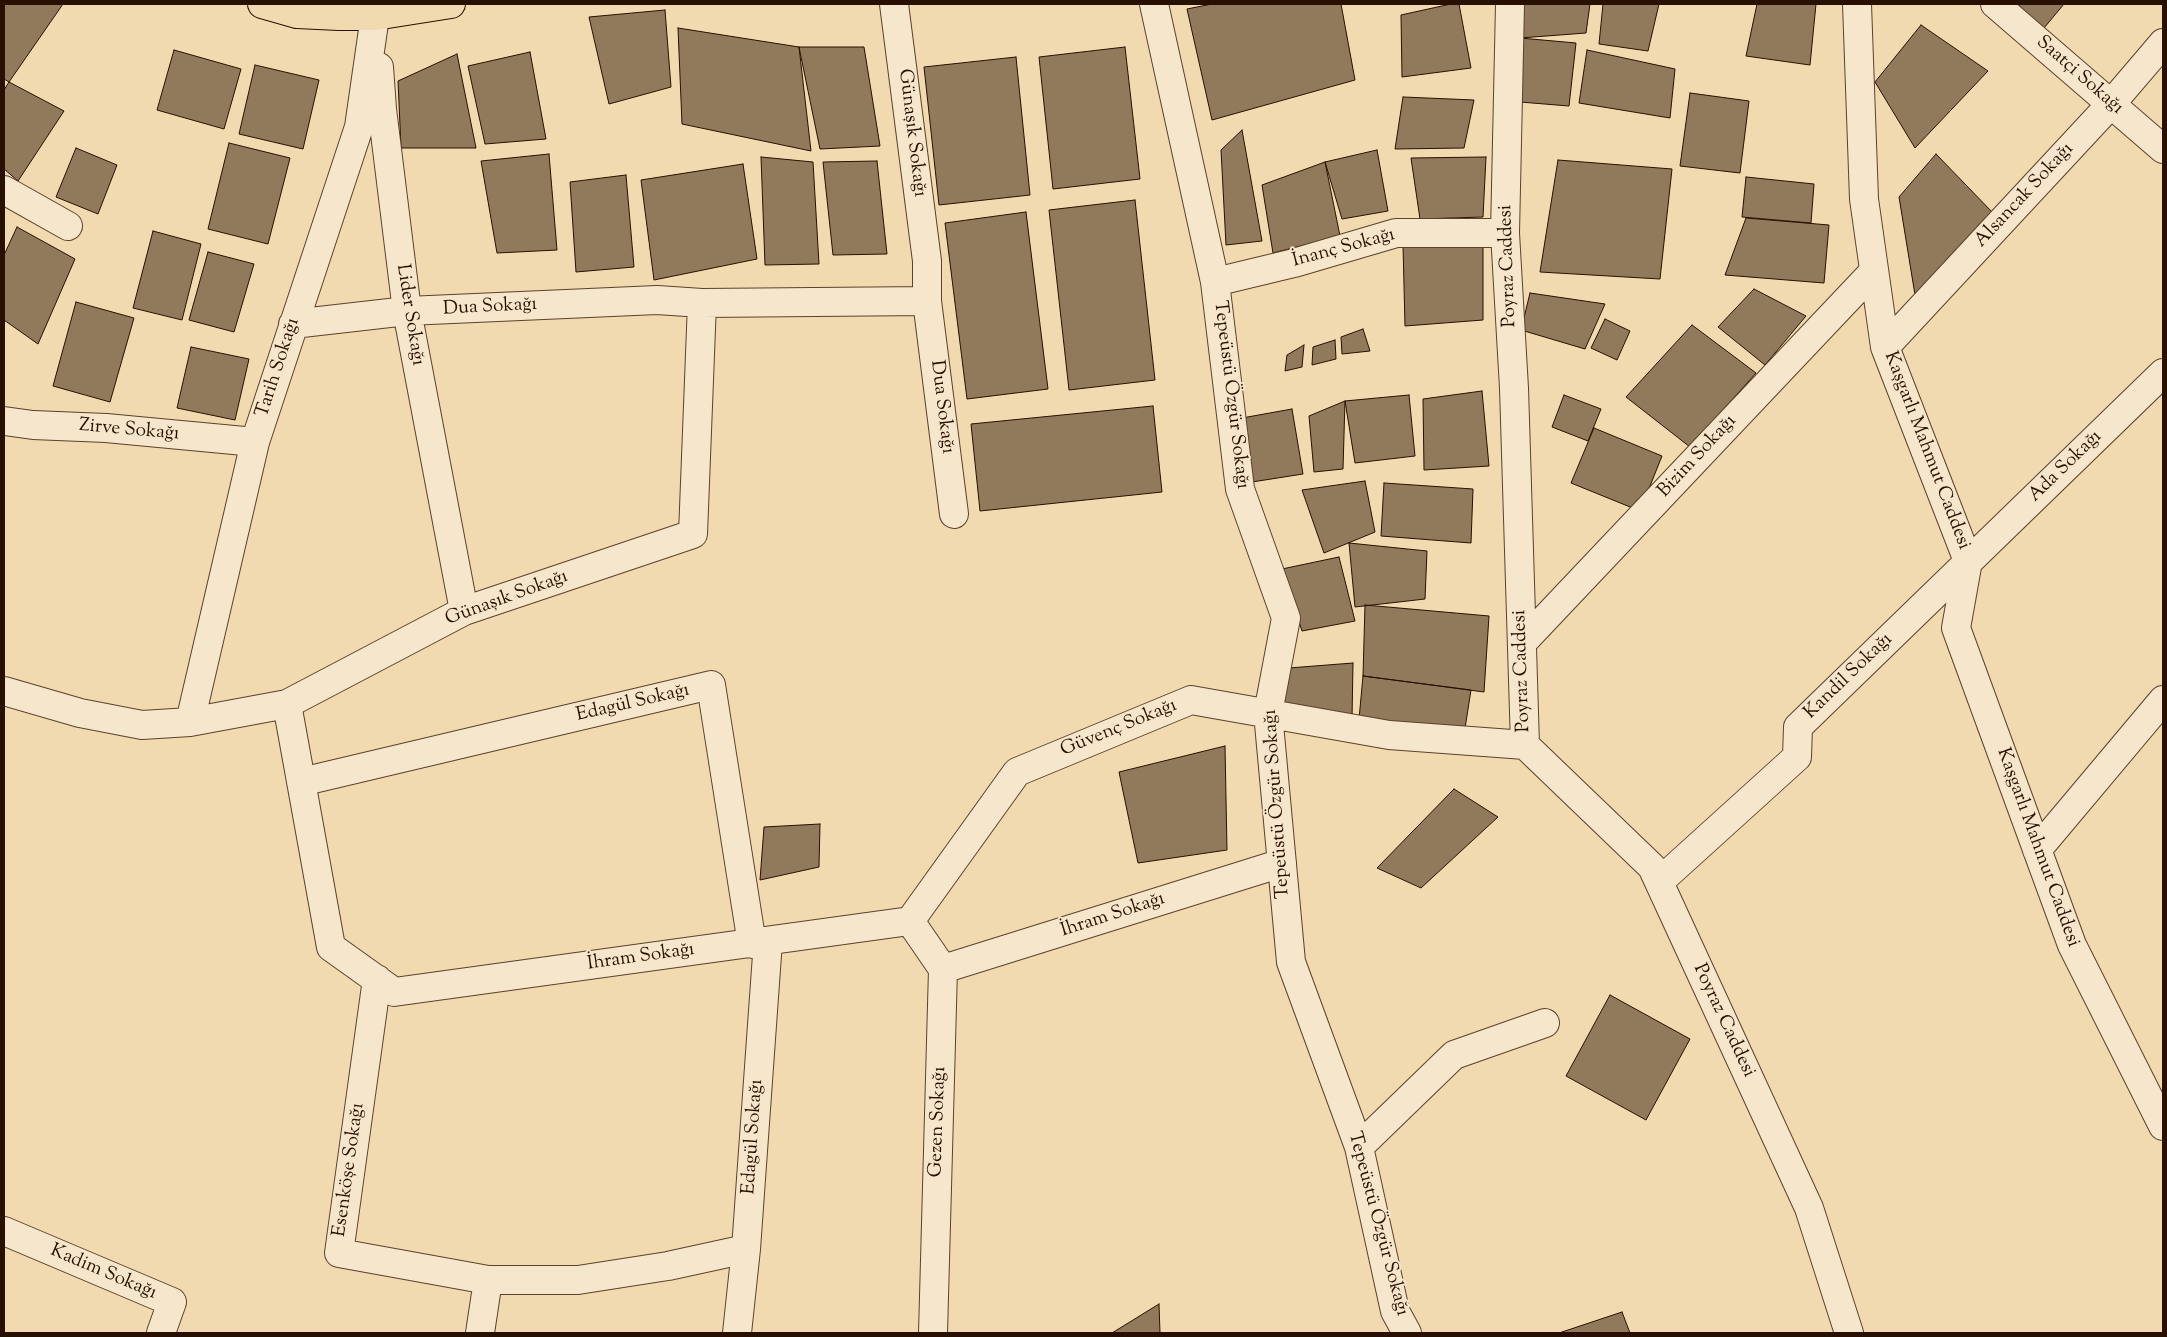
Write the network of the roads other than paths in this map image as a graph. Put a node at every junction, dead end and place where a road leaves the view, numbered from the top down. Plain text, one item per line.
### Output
1 (262, 4) edge
2 (451, 4) edge
3 (894, 4) edge
4 (1154, 4) edge
5 (1510, 4) edge
6 (1857, 4) edge
7 (1995, 4) edge
8 (375, 16) junction
9 (2163, 43) edge
10 (2111, 104) junction
11 (2163, 149) edge
12 (4, 190) edge
13 (68, 226) dead end
14 (1505, 233) junction
15 (927, 261) joint
16 (1874, 270) junction
17 (1215, 282) junction
18 (927, 301) junction
19 (702, 303) junction
20 (407, 311) junction
21 (293, 324) junction
22 (1885, 348) junction
23 (2163, 373) edge
24 (4, 421) edge
25 (255, 442) junction
26 (954, 514) dead end
27 (1968, 561) junction
28 (464, 611) junction
29 (1522, 643) junction
30 (4, 691) edge
31 (2163, 700) edge
32 (288, 704) junction
33 (1268, 713) junction
34 (190, 722) junction
35 (1525, 745) junction
36 (301, 782) junction
37 (2037, 850) junction
38 (1282, 863) junction
39 (1659, 882) junction
40 (910, 921) junction
41 (760, 942) junction
42 (944, 970) junction
43 (377, 979) junction
44 (1545, 1022) dead end
45 (2162, 1121) edge
46 (1359, 1146) junction
47 (4, 1231) edge
48 (746, 1249) junction
49 (488, 1280) junction
50 (161, 1333) edge
51 (480, 1333) edge
52 (737, 1333) edge
53 (933, 1333) edge
54 (1407, 1333) edge
55 (1849, 1333) edge

1 - 8 main road
2 - 8 main road
3 - 15 street, Günaşık Sokağı
4 - 17 street, Tepeüstü Özgür Sokağı
5 - 14 street, Poyraz Caddesi
6 - 16 street, Kaşgarlı Mahmut Caddesi
7 - 10 street, Saatçi Sokağı
8 - 20 street, Lider Sokağı
8 - 21 street, Tarih Sokağı
9 - 10 street, Alsancak Sokağı
10 - 11 street, Saatçi Sokağı
10 - 22 street, Alsancak Sokağı
12 - 13 street
14 - 17 street, İnanç Sokağı
14 - 29 street, Poyraz Caddesi
15 - 18 street, Dua Sokağı
16 - 22 street, Kaşgarlı Mahmut Caddesi
16 - 29 street, Bizim Sokağı
17 - 33 street, Tepeüstü Özgür Sokağı
18 - 19 street
18 - 26 street, Dua Sokağı
19 - 20 street, Dua Sokağı
19 - 28 street, Günaşık Sokağı
20 - 21 street, Dua Sokağı
20 - 28 street, Lider Sokağı
21 - 25 street, Tarih Sokağı
22 - 27 street, Kaşgarlı Mahmut Caddesi
23 - 27 street, Ada Sokağı
24 - 25 street, Zirve Sokağı
25 - 34 street, Tarih Sokağı
27 - 37 street, Kaşgarlı Mahmut Caddesi
27 - 39 street, Kandil Sokağı
28 - 32 street, Günaşık Sokağı
29 - 35 street, Poyraz Caddesi
30 - 34 street, Günaşık Sokağı
31 - 37 street
32 - 34 street, Günaşık Sokağı
32 - 36 street
33 - 35 street, Güvenç Sokağı
33 - 38 street, Tepeüstü Özgür Sokağı
33 - 40 street, Güvenç Sokağı
35 - 39 street, Poyraz Caddesi
36 - 41 street, Edagül Sokağı
36 - 43 street
37 - 45 street, Kaşgarlı Mahmut Caddesi
38 - 42 street, İhram Sokağı
38 - 46 street, Tepeüstü Özgür Sokağı
39 - 55 street, Poyraz Caddesi
40 - 41 street, İhram Sokağı
40 - 42 street
41 - 43 street, İhram Sokağı
41 - 48 street, Edagül Sokağı
42 - 53 street, Gezen Sokağı
43 - 49 street, Esenköşe Sokağı
44 - 46 street
46 - 54 street, Tepeüstü Özgür Sokağı
47 - 50 street, Kadim Sokağı
48 - 49 street, Esenköşe Sokağı
48 - 52 street, Edagül Sokağı
49 - 51 street

